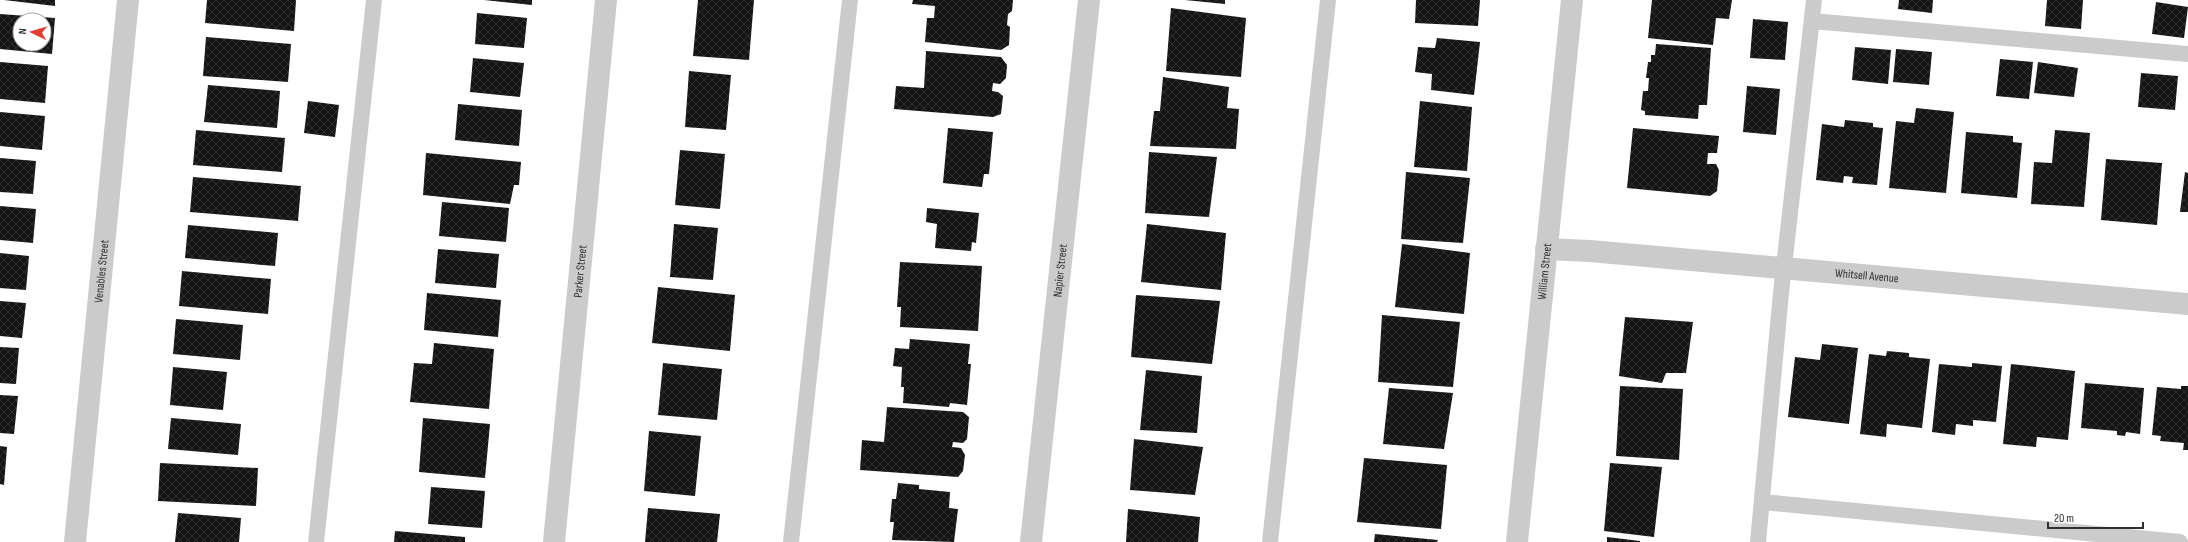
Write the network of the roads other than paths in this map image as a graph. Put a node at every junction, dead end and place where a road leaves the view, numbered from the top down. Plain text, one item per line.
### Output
1 (128, 0) edge
2 (374, 0) edge
3 (606, 0) edge
4 (850, 0) edge
5 (1089, 0) edge
6 (1328, 0) edge
7 (1572, 0) edge
8 (1814, 0) edge
9 (1812, 21) junction
10 (2188, 54) edge
11 (1546, 249) junction
12 (1785, 268) junction
13 (2188, 304) edge
14 (1763, 502) junction
15 (75, 542) edge
16 (316, 542) edge
17 (554, 542) edge
18 (792, 542) edge
19 (1031, 542) edge
20 (1270, 542) edge
21 (1516, 542) edge
22 (1758, 542) edge
23 (2180, 542) edge

1 - 15 street, Venables Street
2 - 16 lane
3 - 17 street, Parker Street
4 - 18 lane
5 - 19 street, Napier Street
6 - 20 lane
7 - 11 street, William Street
8 - 9 lane
9 - 10 lane
9 - 12 lane
11 - 12 street, Whitsell Avenue
11 - 21 street, William Street
12 - 13 street, Whitsell Avenue
12 - 14 lane
14 - 22 lane
14 - 23 lane

